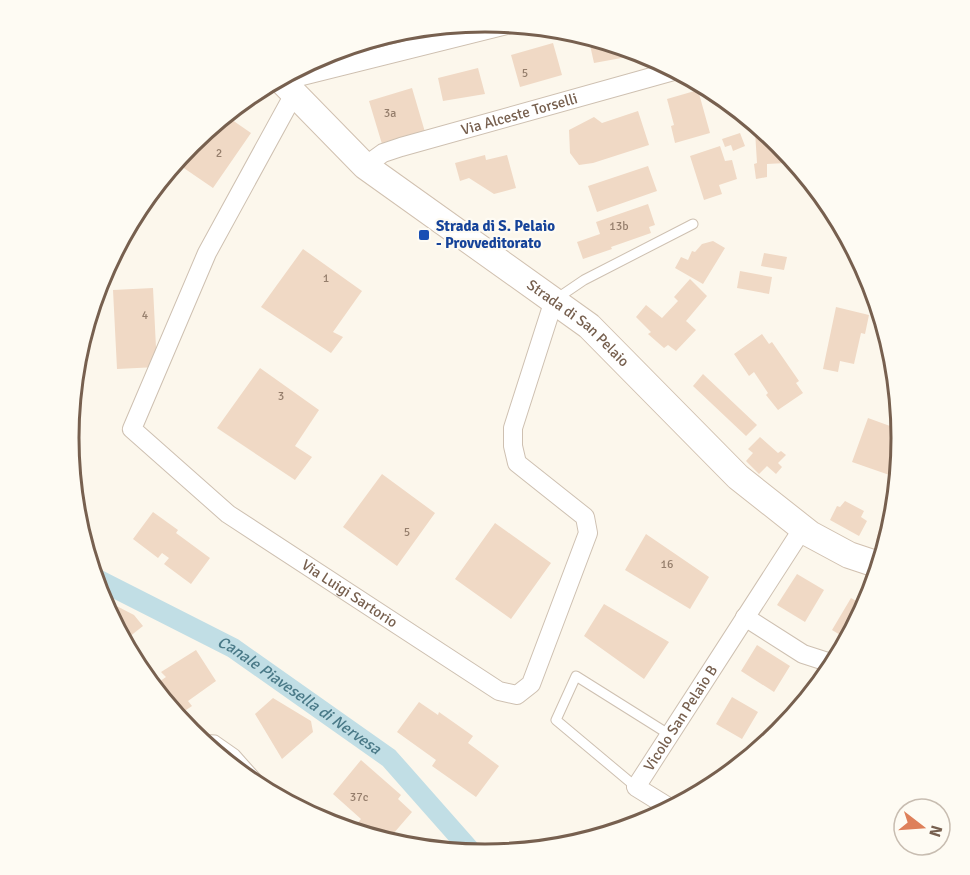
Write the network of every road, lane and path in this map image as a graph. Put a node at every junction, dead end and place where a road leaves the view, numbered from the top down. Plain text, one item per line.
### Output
1 (481, 32) edge
2 (665, 73) edge
3 (285, 84) edge
4 (286, 84) edge
5 (365, 166) junction
6 (693, 224) dead end
7 (554, 300) junction
8 (803, 528) junction
9 (871, 562) edge
10 (745, 617) junction
11 (824, 661) edge
12 (669, 735) junction
13 (214, 740) edge
14 (244, 765) edge
15 (636, 787) junction
16 (662, 803) edge

1 - 4 street
2 - 5 street, Via Alceste Torselli
3 - 5 street, Strada di San Pelaio
3 - 7 street, Via Luigi Sartorio
5 - 7 street, Strada di San Pelaio
6 - 7 lane
7 - 8 street, Strada di San Pelaio
8 - 9 street, Strada di San Pelaio
8 - 10 street, Vicolo San Pelaio B
10 - 11 street
10 - 12 street, Vicolo San Pelaio B
12 - 15 street, Vicolo San Pelaio B
12 - 15 lane
13 - 14 lane
15 - 16 street, Vicolo San Pelaio B

